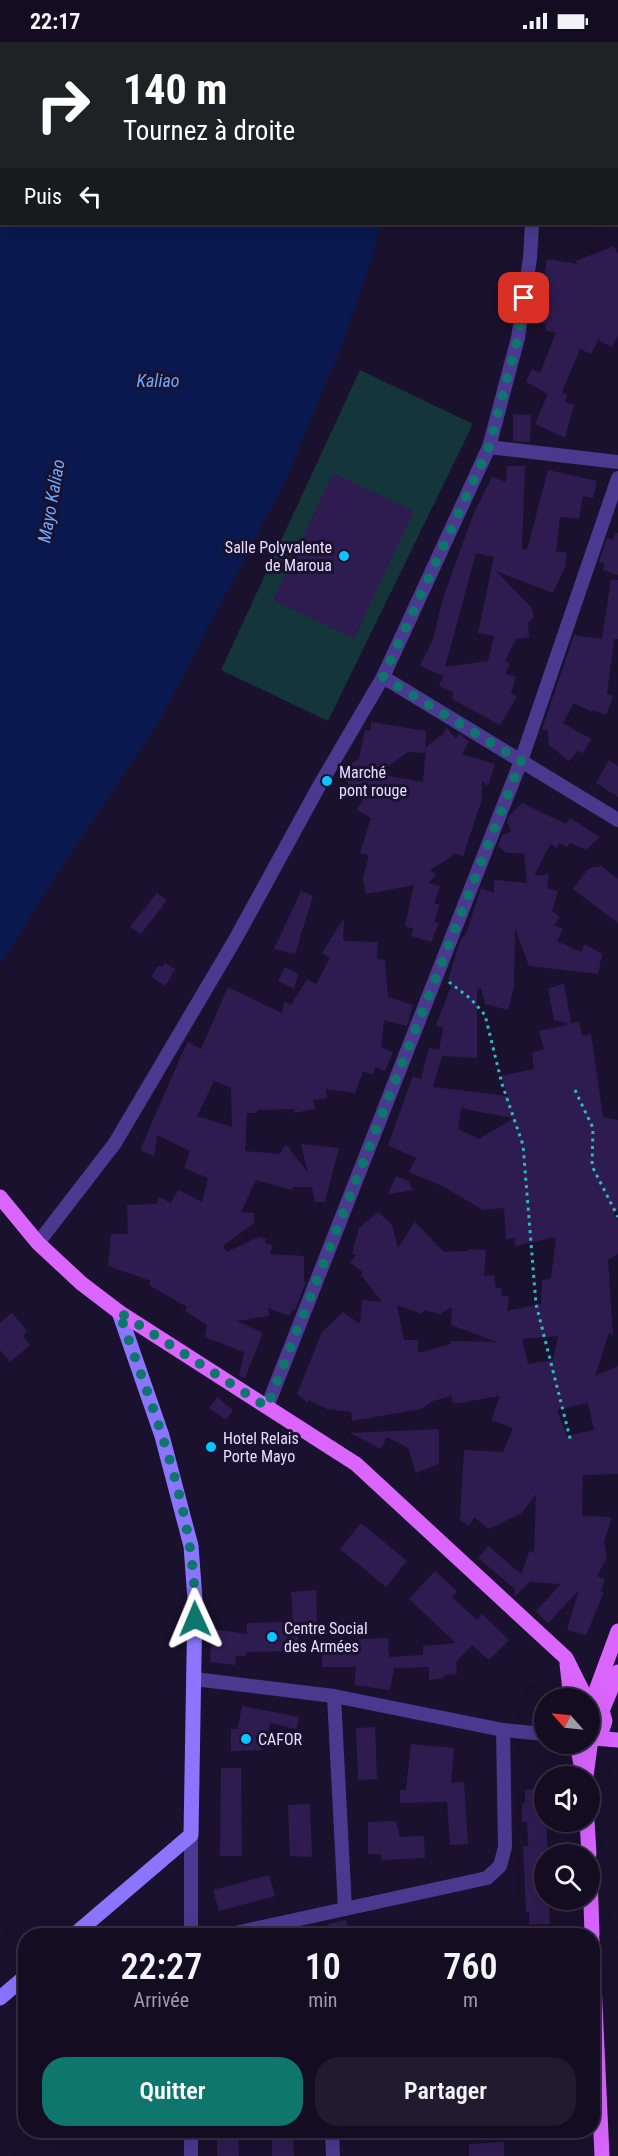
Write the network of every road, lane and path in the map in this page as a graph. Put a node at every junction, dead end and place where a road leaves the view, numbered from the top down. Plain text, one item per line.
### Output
1 (532, 225) edge
2 (489, 447) junction
3 (618, 462) edge
4 (618, 478) edge
5 (383, 677) junction
6 (521, 761) junction
7 (618, 820) edge
8 (437, 973) junction
9 (575, 1090) dead end
10 (0, 1197) edge
11 (618, 1217) edge
12 (38, 1243) junction
13 (119, 1312) junction
14 (267, 1407) junction
15 (571, 1442) dead end
16 (618, 1631) edge
17 (566, 1658) junction
18 (618, 1672) edge
19 (194, 1679) junction
20 (570, 1688) edge
21 (584, 1688) edge
22 (600, 1688) edge
23 (334, 1696) junction
24 (600, 1698) edge
25 (600, 1710) edge
26 (618, 1722) edge
27 (502, 1730) junction
28 (534, 1730) edge
29 (600, 1740) edge
30 (618, 1740) edge
31 (191, 1835) junction
32 (345, 1909) junction
33 (591, 1910) edge
34 (82, 1928) edge
35 (191, 1928) edge
36 (257, 1928) edge
37 (592, 1928) edge
38 (18, 1983) edge
39 (0, 1998) edge
40 (600, 2113) edge
41 (191, 2138) edge
42 (332, 2138) edge
43 (191, 2156) edge
44 (333, 2156) edge
45 (602, 2156) edge

1 - 2 street
2 - 3 street
2 - 5 street
4 - 6 street
5 - 6 street
5 - 12 street
6 - 7 street
6 - 8 street
8 - 14 street
8 - 15 path
9 - 11 path
10 - 12 main road
12 - 13 main road
13 - 14 main road
13 - 19 street
14 - 17 main road
16 - 22 main road
17 - 20 main road
17 - 21 main road
18 - 24 main road
19 - 23 street
19 - 31 street
23 - 27 street
23 - 32 street
25 - 26 main road
27 - 28 street
27 - 32 street
29 - 30 main road
31 - 34 street
31 - 35 street
32 - 36 street
33 - 37 main road
38 - 39 street
40 - 45 main road
41 - 43 street
42 - 44 street

